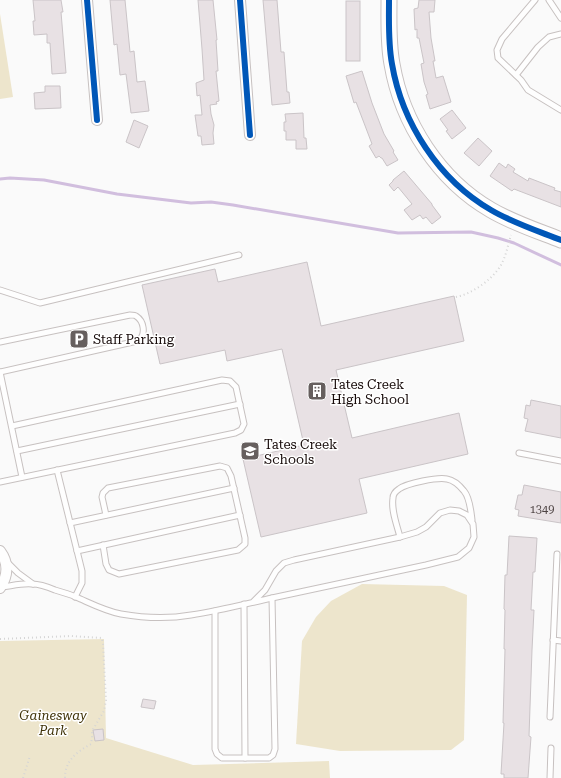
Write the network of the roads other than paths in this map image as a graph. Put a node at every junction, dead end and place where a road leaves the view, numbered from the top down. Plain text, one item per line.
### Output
1 (87, 0) edge
2 (240, 0) edge
3 (389, 0) edge
4 (535, 0) edge
5 (549, 0) edge
6 (561, 18) edge
7 (561, 34) edge
8 (516, 75) junction
9 (561, 110) edge
10 (97, 120) dead end
11 (250, 135) dead end
12 (561, 240) edge
13 (239, 255) dead end
14 (0, 290) edge
15 (0, 342) edge
16 (0, 372) edge
17 (240, 404) junction
18 (12, 426) junction
19 (17, 451) junction
20 (519, 452) dead end
21 (561, 461) edge
22 (57, 470) junction
23 (22, 477) junction
24 (0, 482) edge
25 (234, 488) junction
26 (106, 515) junction
27 (240, 515) junction
28 (70, 523) junction
29 (473, 524) junction
30 (400, 537) junction
31 (103, 545) junction
32 (77, 551) junction
33 (557, 554) dead end
34 (2, 555) edge
35 (32, 584) junction
36 (0, 588) edge
37 (75, 597) junction
38 (272, 598) junction
39 (253, 602) junction
40 (244, 604) junction
41 (215, 611) junction
42 (554, 640) junction
43 (561, 641) edge
44 (550, 717) dead end
45 (551, 748) dead end
46 (245, 758) junction
47 (550, 778) edge

1 - 10 street
2 - 11 street
3 - 12 street
4 - 8 lane
5 - 6 lane
7 - 8 lane
8 - 9 lane
13 - 14 lane
15 - 16 lane
16 - 18 lane
17 - 18 lane
17 - 19 lane
17 - 22 lane
18 - 19 lane
19 - 23 lane
20 - 21 lane
22 - 23 lane
22 - 28 lane
23 - 24 lane
25 - 26 lane
25 - 26 lane
25 - 27 lane
26 - 28 lane
27 - 31 lane
27 - 31 lane
28 - 32 lane
29 - 30 lane
29 - 30 lane
29 - 38 lane
30 - 39 lane
31 - 32 lane
32 - 37 lane
33 - 42 lane
34 - 35 lane
34 - 36 street
35 - 36 lane
35 - 37 lane
37 - 41 lane
38 - 39 lane
38 - 46 lane
39 - 40 lane
40 - 41 lane
40 - 46 lane
41 - 46 lane
42 - 43 lane
42 - 44 lane
45 - 47 lane

